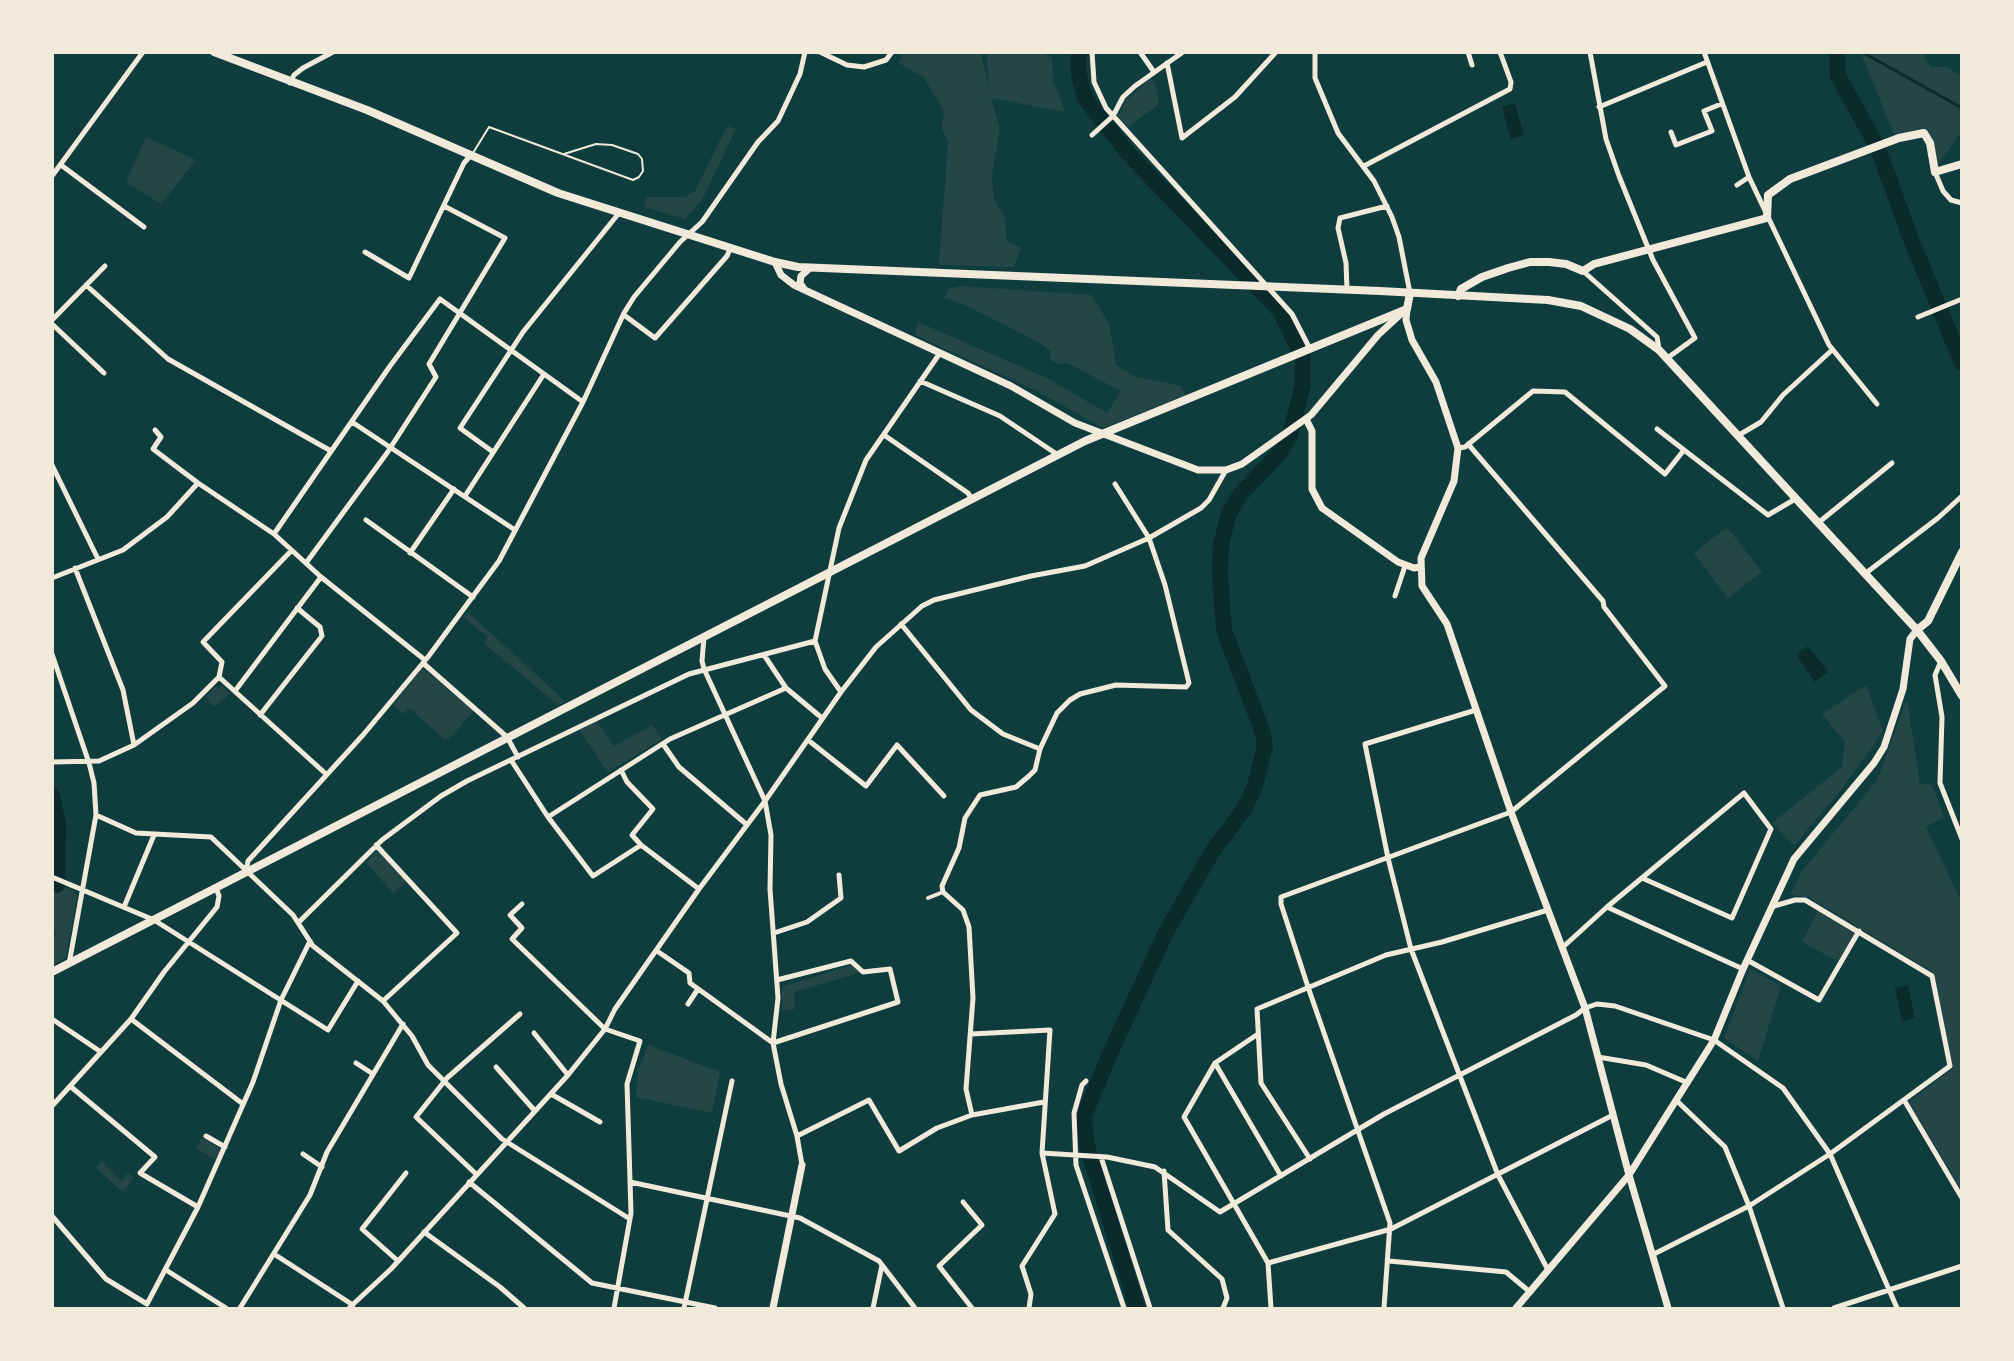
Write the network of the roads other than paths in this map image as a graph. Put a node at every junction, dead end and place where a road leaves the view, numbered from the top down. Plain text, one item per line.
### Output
1 (143, 52) edge
2 (214, 52) edge
3 (333, 52) edge
4 (805, 52) edge
5 (820, 52) edge
6 (892, 52) edge
7 (1092, 52) edge
8 (1140, 52) edge
9 (1183, 52) edge
10 (1276, 52) edge
11 (1315, 52) edge
12 (1468, 52) edge
13 (1500, 52) edge
14 (1590, 52) edge
15 (1704, 52) edge
16 (1707, 62) junction
17 (1167, 63) junction
18 (1472, 65) dead end
19 (1154, 72) junction
20 (290, 82) junction
21 (1721, 104) junction
22 (1599, 107) junction
23 (1113, 116) junction
24 (1671, 132) dead end
25 (1094, 133) dead end
26 (564, 154) junction
27 (471, 155) junction
28 (1962, 164) edge
29 (61, 165) junction
30 (1364, 166) junction
31 (1935, 172) junction
32 (52, 176) edge
33 (1749, 177) junction
34 (1737, 185) dead end
35 (1962, 203) edge
36 (444, 206) junction
37 (1387, 206) junction
38 (619, 213) junction
39 (1767, 218) junction
40 (144, 227) dead end
41 (690, 234) junction
42 (731, 247) junction
43 (365, 252) dead end
44 (775, 262) junction
45 (105, 266) dead end
46 (810, 267) junction
47 (1583, 271) junction
48 (86, 285) junction
49 (1268, 288) junction
50 (804, 290) junction
51 (1347, 290) junction
52 (1410, 293) junction
53 (1458, 296) junction
54 (1959, 301) edge
55 (1407, 309) junction
56 (459, 313) junction
57 (624, 315) junction
58 (1919, 316) dead end
59 (52, 322) edge
60 (1371, 324) junction
61 (1378, 335) junction
62 (510, 350) junction
63 (1309, 350) junction
64 (1832, 350) junction
65 (1659, 351) junction
66 (940, 353) junction
67 (1666, 359) junction
68 (104, 373) dead end
69 (544, 374) junction
70 (920, 381) junction
71 (583, 402) junction
72 (1877, 404) dead end
73 (1303, 421) junction
74 (352, 422) junction
75 (1657, 429) dead end
76 (155, 430) dead end
77 (1100, 434) junction
78 (884, 435) junction
79 (1739, 435) junction
80 (1468, 444) junction
81 (390, 448) junction
82 (1458, 448) junction
83 (1684, 450) junction
84 (331, 451) junction
85 (493, 452) junction
86 (1058, 455) junction
87 (1892, 463) dead end
88 (52, 465) edge
89 (1226, 470) junction
90 (198, 483) junction
91 (1115, 484) dead end
92 (454, 489) junction
93 (465, 496) junction
94 (1962, 496) edge
95 (1797, 498) junction
96 (972, 499) junction
97 (366, 520) dead end
98 (1818, 522) junction
99 (515, 530) junction
100 (274, 534) junction
101 (1149, 538) junction
102 (291, 551) junction
103 (410, 552) junction
104 (1962, 552) edge
105 (98, 559) junction
106 (306, 563) junction
107 (1405, 566) junction
108 (1419, 567) junction
109 (75, 568) junction
110 (828, 573) junction
111 (1866, 573) junction
112 (321, 577) junction
113 (52, 578) edge
114 (1395, 596) dead end
115 (473, 597) junction
116 (297, 608) junction
117 (901, 624) junction
118 (1917, 630) junction
119 (704, 637) junction
120 (815, 641) junction
121 (52, 654) edge
122 (764, 655) junction
123 (1941, 661) junction
124 (424, 662) junction
125 (704, 669) junction
126 (219, 677) junction
127 (786, 688) junction
128 (235, 690) junction
129 (841, 692) junction
130 (1962, 696) edge
131 (1476, 710) junction
132 (726, 713) junction
133 (260, 715) junction
134 (822, 718) junction
135 (507, 737) junction
136 (807, 740) junction
137 (663, 744) junction
138 (134, 745) junction
139 (1040, 748) junction
140 (518, 757) junction
141 (511, 760) junction
142 (52, 762) edge
143 (89, 763) junction
144 (621, 770) junction
145 (326, 774) junction
146 (944, 796) dead end
147 (765, 801) junction
148 (1511, 812) junction
149 (96, 814) junction
150 (548, 817) junction
151 (746, 824) junction
152 (153, 835) junction
153 (1962, 839) edge
154 (641, 844) junction
155 (376, 846) junction
156 (1388, 858) junction
157 (246, 872) junction
158 (839, 875) dead end
159 (56, 878) edge
160 (1642, 878) junction
161 (216, 888) junction
162 (82, 889) junction
163 (699, 889) junction
164 (943, 892) junction
165 (928, 898) dead end
166 (522, 904) dead end
167 (1774, 906) junction
168 (124, 907) junction
169 (1607, 907) junction
170 (1548, 910) junction
171 (154, 920) junction
172 (299, 922) junction
173 (1859, 931) junction
174 (774, 933) junction
175 (190, 941) junction
176 (310, 941) junction
177 (1563, 947) junction
178 (1411, 949) junction
179 (657, 951) junction
180 (1747, 960) junction
181 (69, 964) junction
182 (1743, 969) junction
183 (52, 972) edge
184 (777, 980) junction
185 (358, 981) junction
186 (1308, 987) junction
187 (698, 989) junction
188 (281, 1000) junction
189 (383, 1001) junction
190 (688, 1004) dead end
191 (1585, 1008) junction
192 (520, 1014) dead end
193 (52, 1019) edge
194 (131, 1020) junction
195 (403, 1024) junction
196 (605, 1029) junction
197 (534, 1033) dead end
198 (971, 1034) junction
199 (1258, 1034) junction
200 (1714, 1040) junction
201 (773, 1043) junction
202 (101, 1052) junction
203 (1598, 1057) junction
204 (356, 1063) dead end
205 (1215, 1064) junction
206 (496, 1067) dead end
207 (373, 1074) junction
208 (568, 1075) junction
209 (1460, 1076) junction
210 (732, 1081) dead end
211 (1086, 1081) dead end
212 (444, 1082) junction
213 (1688, 1083) junction
214 (70, 1086) junction
215 (551, 1094) junction
216 (1904, 1100) junction
217 (1677, 1101) junction
218 (1044, 1102) junction
219 (243, 1104) junction
220 (52, 1106) edge
221 (535, 1111) junction
222 (972, 1115) junction
223 (1613, 1115) junction
224 (600, 1122) dead end
225 (1358, 1130) junction
226 (206, 1136) dead end
227 (797, 1136) junction
228 (507, 1141) junction
229 (225, 1147) junction
230 (1042, 1153) junction
231 (303, 1154) dead end
232 (1078, 1154) junction
233 (1830, 1154) junction
234 (1099, 1157) junction
235 (1310, 1159) junction
236 (802, 1165) joint
237 (321, 1167) junction
238 (1164, 1171) junction
239 (406, 1173) dead end
240 (476, 1174) junction
241 (1498, 1175) junction
242 (1281, 1176) junction
243 (1629, 1176) junction
244 (469, 1182) junction
245 (630, 1182) junction
246 (707, 1198) junction
247 (1961, 1198) edge
248 (963, 1202) dead end
249 (1234, 1204) junction
250 (1749, 1206) junction
251 (198, 1207) junction
252 (792, 1215) junction
253 (52, 1216) edge
254 (630, 1219) junction
255 (1391, 1229) junction
256 (424, 1232) junction
257 (274, 1254) junction
258 (1652, 1255) junction
259 (398, 1261) junction
260 (1389, 1262) junction
261 (1268, 1263) junction
262 (882, 1265) junction
263 (1962, 1266) edge
264 (166, 1270) junction
265 (1548, 1270) junction
266 (617, 1289) junction
267 (1891, 1290) junction
268 (1530, 1292) junction
269 (685, 1305) edge
270 (351, 1307) edge
271 (226, 1308) edge
272 (240, 1308) edge
273 (524, 1308) edge
274 (614, 1308) edge
275 (715, 1308) edge
276 (772, 1308) edge
277 (873, 1308) edge
278 (915, 1308) edge
279 (972, 1308) edge
280 (1029, 1308) edge
281 (1124, 1308) edge
282 (1150, 1308) edge
283 (1223, 1308) edge
284 (1271, 1308) edge
285 (1384, 1308) edge
286 (1516, 1308) edge
287 (1668, 1308) edge
288 (1783, 1308) edge
289 (1834, 1308) edge
290 (1897, 1308) edge

1 - 29 street
2 - 20 main road
3 - 20 street
4 - 41 street
5 - 6 street
7 - 23 street
8 - 19 street
9 - 17 street
10 - 17 street
11 - 30 street
12 - 18 street
13 - 30 street
14 - 22 street
15 - 16 street
16 - 21 street
16 - 22 street
17 - 19 street
19 - 23 street
20 - 27 main road
21 - 24 street
21 - 33 street
22 - 67 street
23 - 25 street
23 - 49 street
26 - 26 lane
26 - 27 lane
27 - 36 street
27 - 38 main road
28 - 31 main road
29 - 32 street
29 - 40 street
30 - 37 street
31 - 35 street
31 - 39 main road
33 - 34 street
33 - 39 street
36 - 43 street
36 - 56 street
37 - 51 street
37 - 52 street
38 - 41 main road
38 - 62 street
39 - 47 main road
39 - 64 street
41 - 42 main road
41 - 57 street
42 - 44 main road
42 - 57 street
44 - 46 main road
44 - 50 street
45 - 48 street
46 - 49 main road
46 - 50 street
47 - 53 main road
47 - 65 street
48 - 59 street
48 - 84 street
49 - 51 main road
49 - 63 street
50 - 66 street
51 - 52 main road
52 - 53 main road
52 - 55 main road
53 - 65 main road
54 - 58 street
55 - 60 main road
55 - 61 street
55 - 82 street
56 - 62 street
56 - 74 street
56 - 81 street
57 - 71 street
59 - 68 street
60 - 61 street
60 - 63 main road
61 - 73 street
62 - 69 street
62 - 85 street
63 - 77 main road
64 - 72 street
64 - 79 street
65 - 67 main road
66 - 70 street
66 - 77 street
67 - 79 main road
69 - 71 street
69 - 85 street
70 - 78 street
70 - 86 street
71 - 99 street
73 - 89 street
73 - 107 street
74 - 81 street
74 - 84 street
75 - 83 street
76 - 90 street
77 - 86 main road
77 - 89 street
78 - 96 street
78 - 110 street
79 - 95 main road
80 - 82 street
80 - 83 street
80 - 148 street
81 - 92 street
81 - 106 street
82 - 108 street
83 - 95 street
84 - 100 street
85 - 93 street
86 - 96 main road
87 - 98 street
88 - 105 street
89 - 101 street
90 - 100 street
90 - 105 street
91 - 101 street
92 - 93 street
92 - 103 street
93 - 99 street
94 - 111 street
95 - 98 main road
96 - 110 main road
97 - 103 street
98 - 111 main road
99 - 115 street
100 - 102 street
101 - 117 street
101 - 139 street
102 - 106 street
102 - 126 street
103 - 115 street
104 - 118 main road
105 - 109 street
106 - 112 street
107 - 108 street
107 - 114 street
108 - 131 street
109 - 113 street
109 - 138 street
110 - 119 main road
110 - 120 street
111 - 118 main road
112 - 116 street
112 - 124 street
115 - 124 street
116 - 128 street
116 - 133 street
117 - 129 street
117 - 139 street
118 - 123 main road
118 - 167 street
119 - 125 street
119 - 135 main road
120 - 122 street
120 - 129 street
121 - 143 street
122 - 125 street
122 - 127 street
123 - 130 main road
123 - 153 street
124 - 135 street
124 - 145 street
125 - 132 street
125 - 140 street
126 - 128 street
126 - 138 street
127 - 132 street
127 - 134 street
128 - 133 street
129 - 134 street
131 - 148 street
131 - 156 street
132 - 137 street
132 - 147 street
133 - 145 street
134 - 136 street
135 - 140 street
135 - 157 main road
136 - 146 street
136 - 147 street
137 - 144 street
137 - 151 street
138 - 143 street
139 - 164 street
140 - 141 street
141 - 150 street
141 - 155 street
142 - 143 street
143 - 149 street
144 - 150 street
144 - 154 street
145 - 157 street
147 - 151 street
147 - 174 street
148 - 156 street
148 - 170 street
149 - 152 street
149 - 162 street
150 - 154 street
151 - 163 street
152 - 157 street
152 - 168 street
154 - 163 street
155 - 172 street
155 - 189 street
156 - 178 street
156 - 186 street
157 - 161 main road
157 - 172 street
158 - 174 street
159 - 162 street
160 - 160 street
160 - 169 street
161 - 171 main road
161 - 175 street
162 - 168 street
162 - 181 street
163 - 179 street
164 - 165 street
164 - 198 street
166 - 196 street
167 - 173 street
167 - 180 street
168 - 171 street
169 - 177 street
169 - 182 street
170 - 177 street
170 - 178 street
171 - 175 street
171 - 181 main road
172 - 176 street
173 - 180 street
173 - 216 street
174 - 184 street
175 - 188 street
175 - 194 street
176 - 185 street
176 - 188 street
177 - 191 street
178 - 186 street
178 - 209 street
179 - 187 street
179 - 196 street
180 - 182 street
181 - 183 main road
182 - 200 street
184 - 201 street
184 - 201 street
185 - 188 street
185 - 189 street
186 - 199 street
186 - 225 street
187 - 190 street
187 - 201 street
188 - 219 street
189 - 195 street
191 - 200 street
191 - 203 street
191 - 209 street
192 - 212 street
193 - 202 street
194 - 202 street
194 - 219 street
195 - 207 street
195 - 212 street
196 - 208 street
196 - 245 street
197 - 208 street
198 - 218 street
198 - 222 street
199 - 205 street
199 - 235 street
200 - 213 street
200 - 233 street
201 - 227 street
202 - 214 street
203 - 213 street
203 - 223 street
204 - 207 street
205 - 242 street
205 - 249 street
206 - 221 street
207 - 237 street
208 - 215 street
209 - 225 street
209 - 241 street
210 - 246 street
211 - 232 street
212 - 228 street
212 - 240 street
213 - 217 street
214 - 220 street
214 - 251 street
215 - 221 street
215 - 224 street
216 - 233 street
216 - 247 street
217 - 243 street
217 - 250 street
218 - 222 street
218 - 230 street
219 - 229 street
221 - 228 street
222 - 227 street
223 - 241 street
223 - 243 street
225 - 235 street
225 - 255 street
226 - 229 street
227 - 236 street
228 - 240 street
228 - 254 street
229 - 251 street
230 - 232 street
230 - 280 street
231 - 237 street
232 - 234 street
232 - 281 street
233 - 250 street
233 - 267 street
234 - 238 street
234 - 282 street
235 - 242 street
236 - 252 street
237 - 257 street
238 - 249 street
238 - 283 street
239 - 259 street
240 - 244 street
241 - 255 street
241 - 265 street
242 - 249 street
243 - 258 street
243 - 265 street
244 - 256 street
244 - 266 street
245 - 246 street
245 - 254 street
246 - 252 street
246 - 269 street
248 - 279 street
249 - 261 street
250 - 258 street
250 - 288 street
251 - 264 street
252 - 262 street
252 - 276 street
253 - 264 street
254 - 266 street
255 - 260 street
255 - 261 street
256 - 259 street
256 - 273 street
257 - 270 street
257 - 272 street
258 - 287 street
259 - 270 street
260 - 268 street
260 - 285 street
261 - 284 street
262 - 277 street
262 - 278 street
263 - 267 street
264 - 271 street
265 - 268 street
266 - 269 street
266 - 274 street
267 - 289 street
267 - 290 street
268 - 286 street
269 - 275 street

